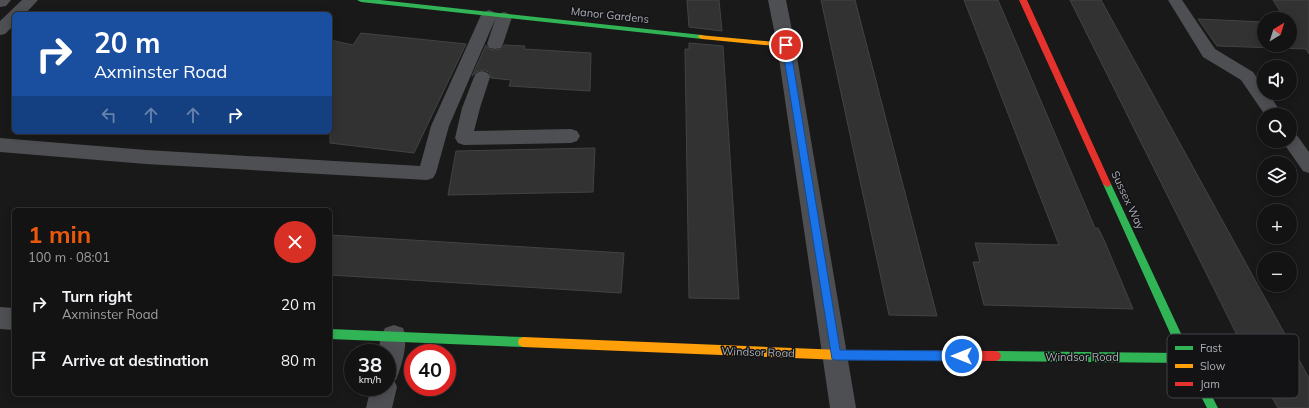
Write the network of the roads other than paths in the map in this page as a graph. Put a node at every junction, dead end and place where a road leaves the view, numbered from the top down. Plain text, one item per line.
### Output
1 (2, 0) edge
2 (31, 0) edge
3 (361, 0) edge
4 (777, 0) edge
5 (1023, 0) edge
6 (1175, 0) edge
7 (0, 2) edge
8 (18, 12) edge
9 (497, 16) junction
10 (12, 18) edge
11 (0, 30) edge
12 (495, 44) dead end
13 (786, 45) junction
14 (482, 77) dead end
15 (1269, 108) edge
16 (571, 136) dead end
17 (0, 145) edge
18 (1296, 148) edge
19 (1309, 166) edge
20 (0, 318) edge
21 (12, 319) edge
22 (332, 334) edge
23 (1176, 334) edge
24 (394, 336) junction
25 (392, 344) edge
26 (835, 355) junction
27 (1167, 358) edge
28 (382, 396) edge
29 (1208, 398) edge
30 (379, 408) edge
31 (843, 408) edge
32 (1213, 408) edge

1 - 7 street
2 - 8 lane
3 - 9 street, Manor Gardens
4 - 13 street
5 - 23 street, Sussex Way
6 - 15 lane
9 - 12 lane
9 - 13 street, Manor Gardens
9 - 17 lane
10 - 11 lane
13 - 26 street
14 - 16 lane
18 - 19 lane
20 - 21 street
22 - 24 street, Windsor Road
24 - 25 street
24 - 26 street, Windsor Road
26 - 27 street, Windsor Road
26 - 31 street
28 - 30 street
29 - 32 street, Sussex Way

